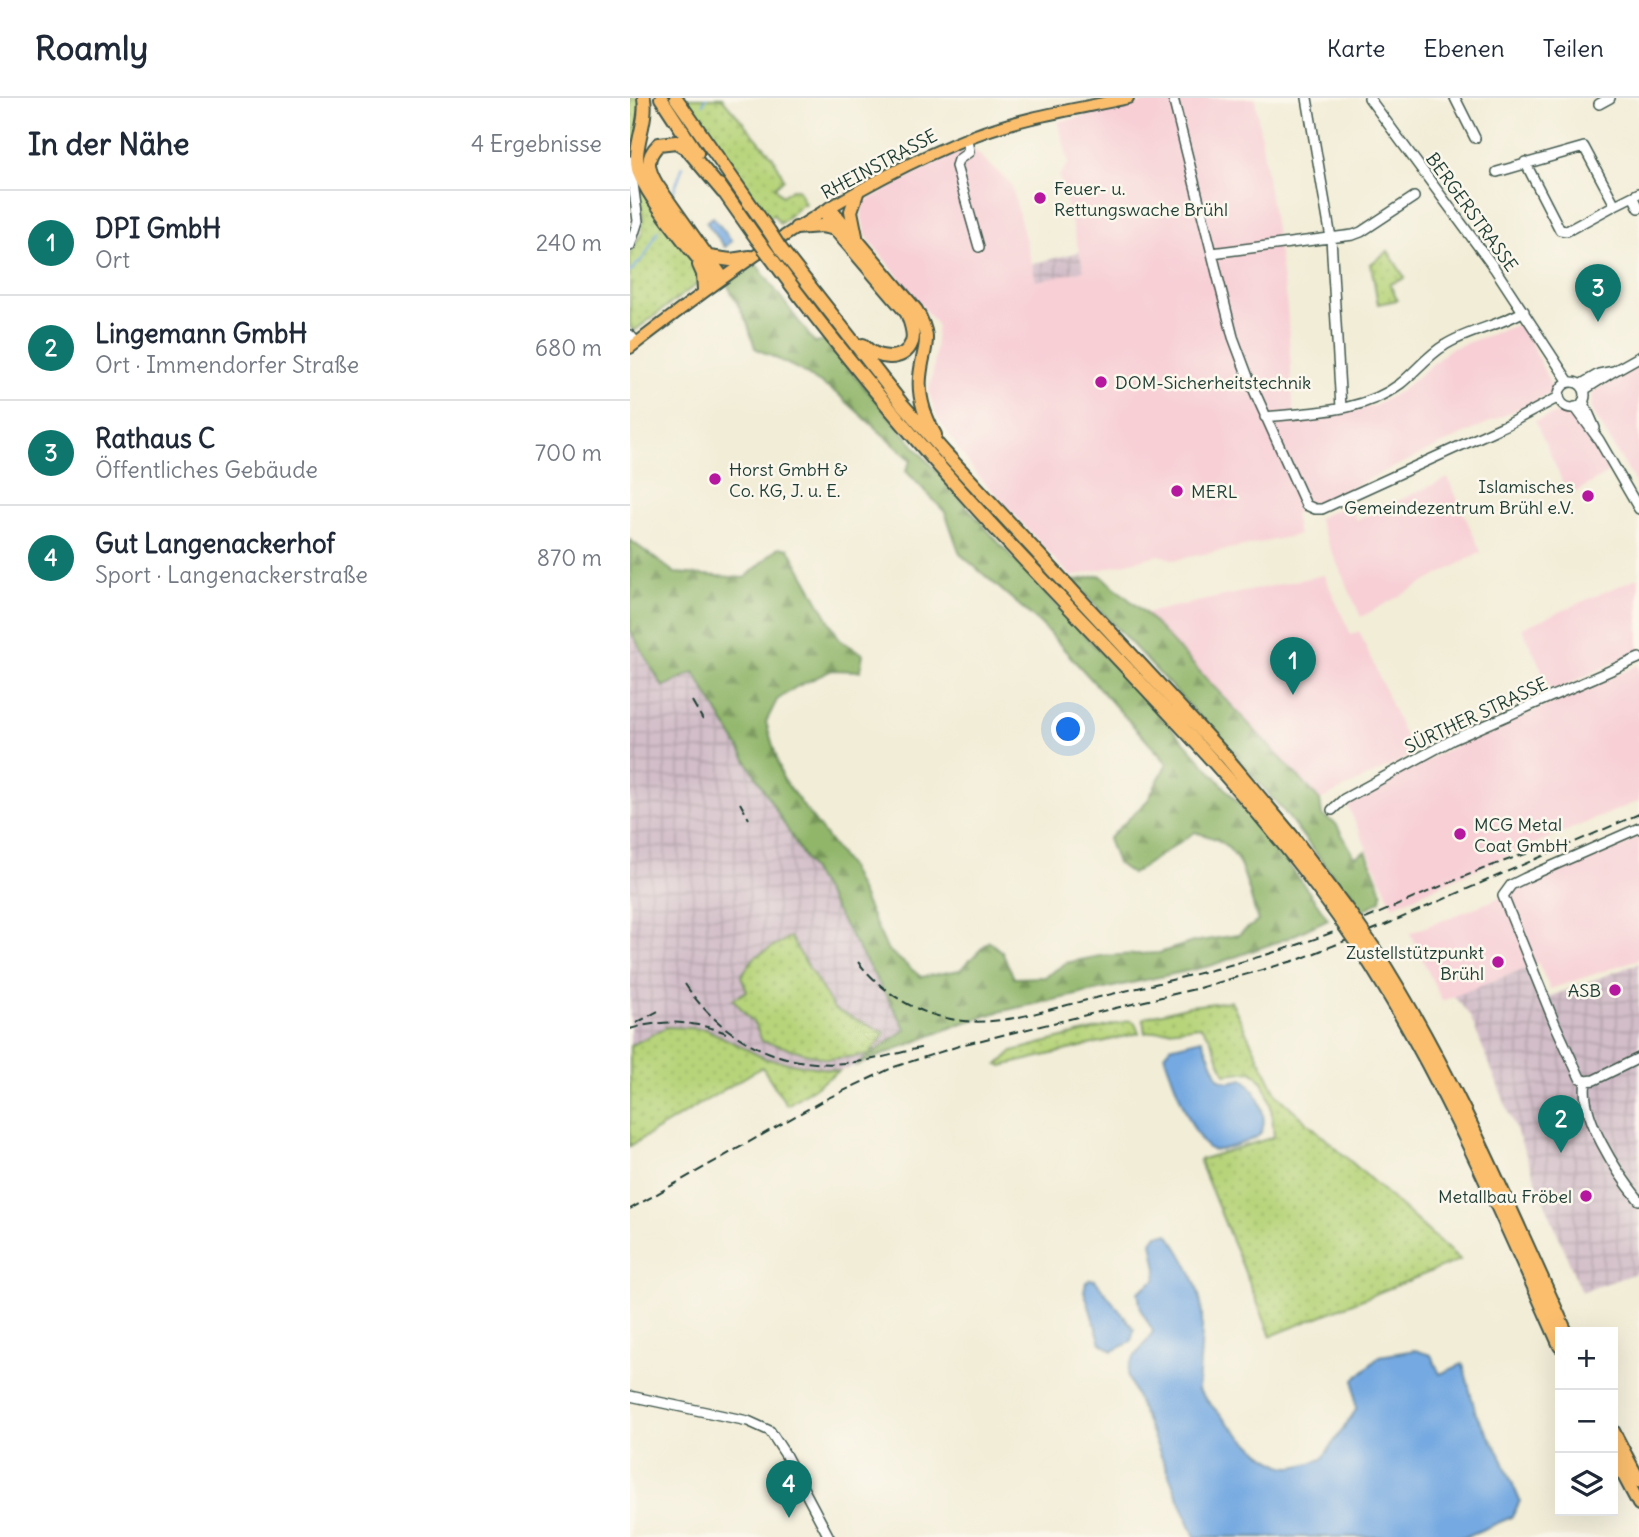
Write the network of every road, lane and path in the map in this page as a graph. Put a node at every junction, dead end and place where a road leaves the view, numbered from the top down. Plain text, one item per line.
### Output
1 (644, 98) edge
2 (661, 98) edge
3 (676, 98) edge
4 (1128, 98) edge
5 (1173, 98) edge
6 (1307, 98) edge
7 (1369, 98) edge
8 (1455, 98) edge
9 (1610, 98) edge
10 (1600, 104) dead end
11 (1475, 138) dead end
12 (967, 139) junction
13 (630, 161) edge
14 (1525, 162) junction
15 (1497, 172) dead end
16 (723, 192) junction
17 (856, 193) junction
18 (1636, 194) edge
19 (1414, 197) dead end
20 (1615, 205) junction
21 (1639, 208) edge
22 (827, 210) junction
23 (796, 228) junction
24 (835, 229) junction
25 (1331, 239) junction
26 (857, 240) junction
27 (630, 246) edge
28 (979, 247) dead end
29 (1212, 253) junction
30 (695, 255) junction
31 (709, 257) junction
32 (750, 257) junction
33 (720, 279) junction
34 (704, 290) junction
35 (823, 303) junction
36 (1524, 311) junction
37 (632, 342) edge
38 (1639, 356) edge
39 (1582, 387) junction
40 (1563, 393) junction
41 (1579, 404) junction
42 (1341, 408) junction
43 (1265, 417) junction
44 (945, 453) junction
45 (1639, 509) edge
46 (1639, 658) edge
47 (1332, 810) dead end
48 (1639, 828) edge
49 (1346, 917) junction
50 (1368, 949) junction
51 (1639, 1058) edge
52 (1586, 1081) junction
53 (1639, 1200) edge
54 (1564, 1327) edge
55 (1555, 1335) edge
56 (630, 1396) edge
57 (1618, 1441) edge
58 (1618, 1464) edge
59 (1639, 1481) edge
60 (1639, 1504) edge
61 (829, 1537) edge

1 - 30 highway
2 - 16 highway
3 - 35 highway, bridge
4 - 12 main road, RHEINSTRASSE
5 - 29 street
6 - 25 street
7 - 36 street, BERGERSTRASSE
8 - 11 street
9 - 10 street
12 - 17 main road, RHEINSTRASSE
12 - 28 street
13 - 27 street
14 - 15 street
14 - 20 street
14 - 20 street
16 - 31 highway
16 - 49 highway, bridge
17 - 22 main road, RHEINSTRASSE
17 - 26 highway
18 - 20 street
18 - 21 street
19 - 25 street
22 - 23 main road, RHEINSTRASSE
22 - 24 highway
22 - 26 highway
23 - 24 highway
23 - 32 main road, RHEINSTRASSE
24 - 35 highway
25 - 29 street
25 - 42 street
26 - 44 highway
29 - 43 street
30 - 33 highway
30 - 34 highway
31 - 32 highway
31 - 33 highway
32 - 33 main road, RHEINSTRASSE
33 - 34 main road, RHEINSTRASSE
34 - 37 main road, RHEINSTRASSE
35 - 44 highway
36 - 40 street, BERGERSTRASSE
36 - 42 street
38 - 39 street
39 - 40 street
39 - 41 street
40 - 41 street
40 - 43 street
41 - 45 street
42 - 43 street
44 - 49 highway
46 - 47 street, SÜRTHER STRASSE
48 - 52 street
49 - 50 highway, bridge
50 - 54 highway
50 - 55 highway
51 - 52 street
52 - 53 street
56 - 61 street
57 - 59 highway
58 - 60 highway

